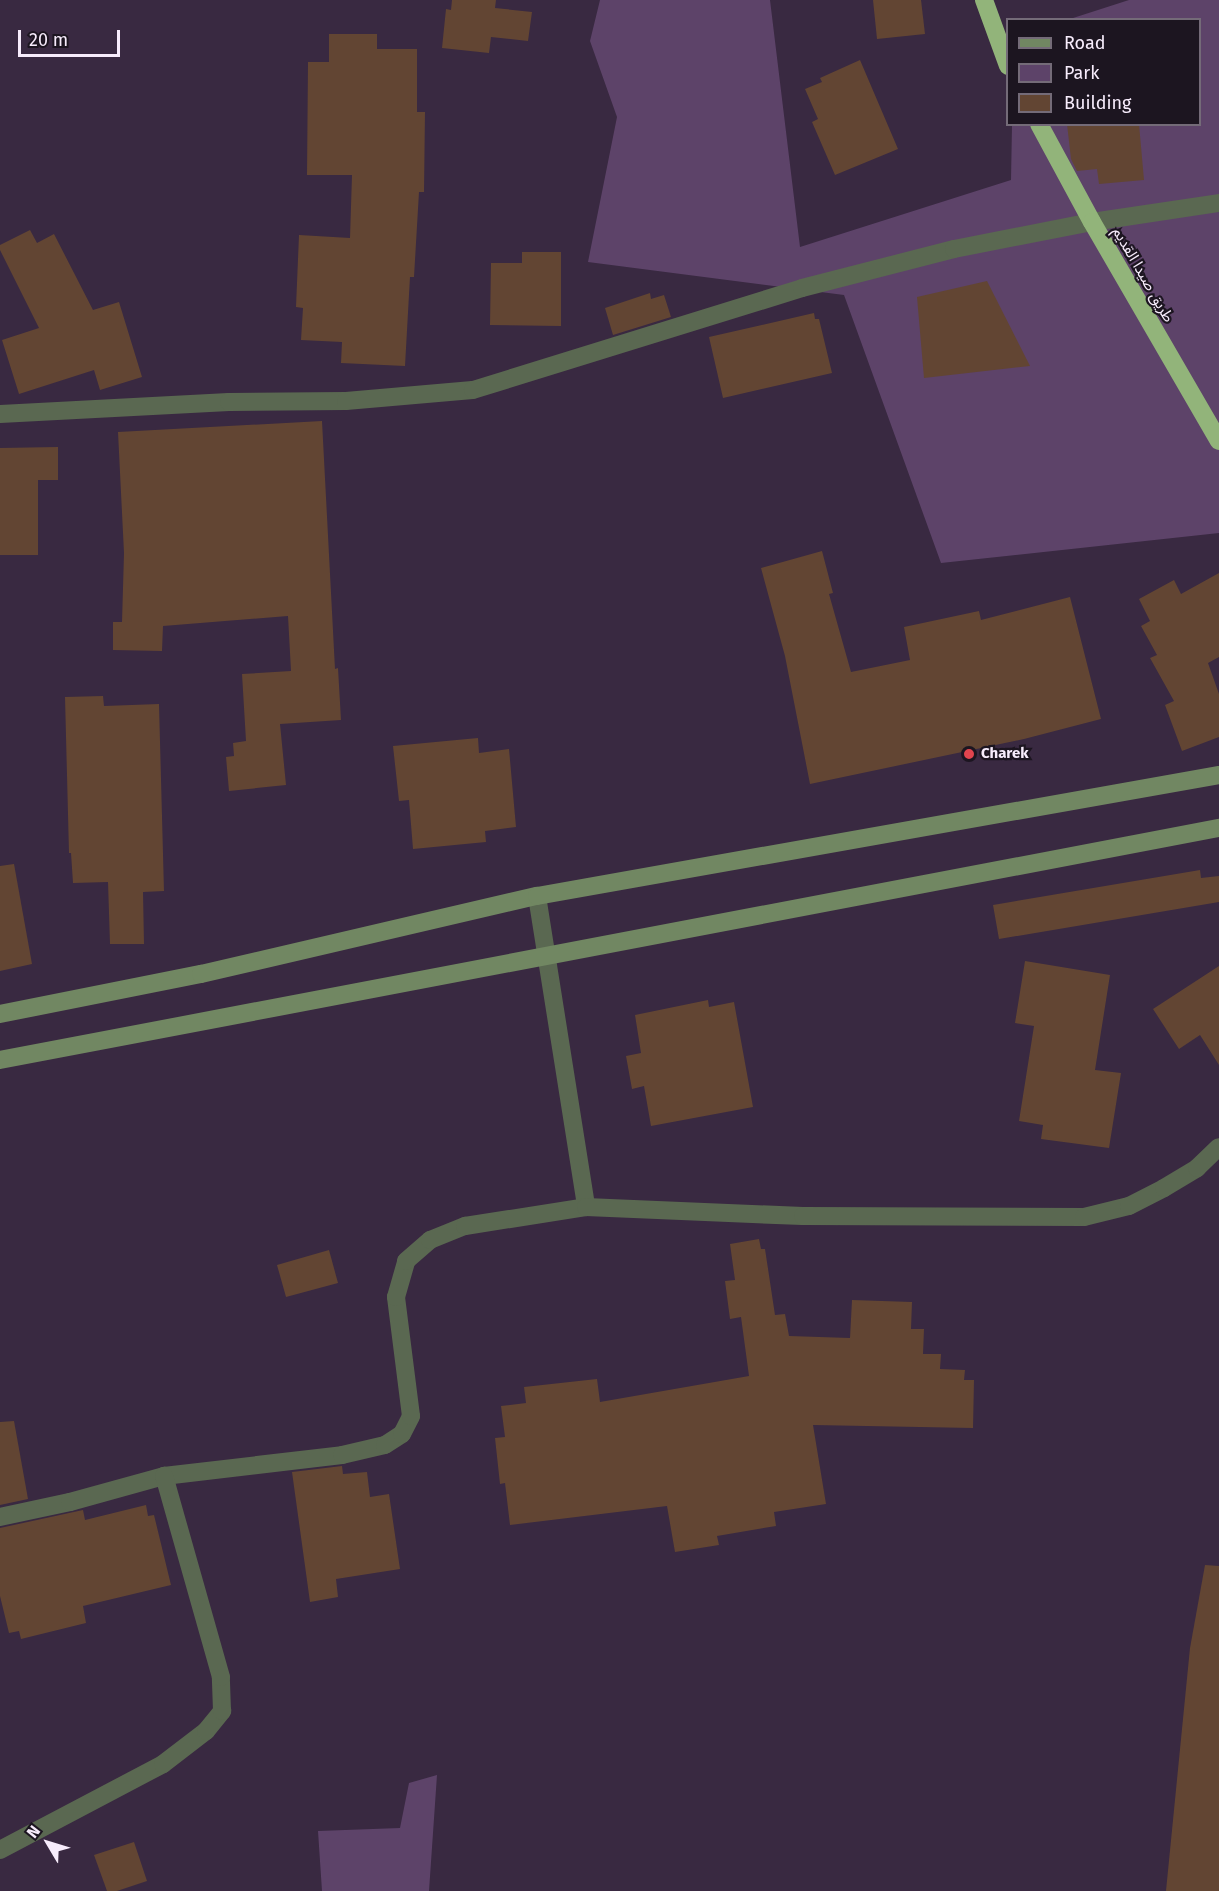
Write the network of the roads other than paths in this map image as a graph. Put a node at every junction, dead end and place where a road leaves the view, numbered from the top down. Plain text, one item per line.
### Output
1 (984, 0) edge
2 (1006, 60) edge
3 (1040, 126) edge
4 (1219, 203) edge
5 (1092, 222) junction
6 (0, 414) edge
7 (1219, 441) edge
8 (1219, 776) edge
9 (1219, 828) edge
10 (537, 896) junction
11 (547, 956) junction
12 (0, 1014) edge
13 (0, 1060) edge
14 (1219, 1147) edge
15 (586, 1207) junction
16 (164, 1476) junction
17 (0, 1517) edge
18 (0, 1850) edge

1 - 2 highway
3 - 5 highway, طريق صيدا القديم
4 - 5 street
5 - 6 street
5 - 7 highway, طريق صيدا القديم
8 - 10 street
9 - 11 street
10 - 11 street
10 - 12 street
11 - 13 street
11 - 15 street
14 - 15 street
15 - 16 street
16 - 17 street
16 - 18 street

